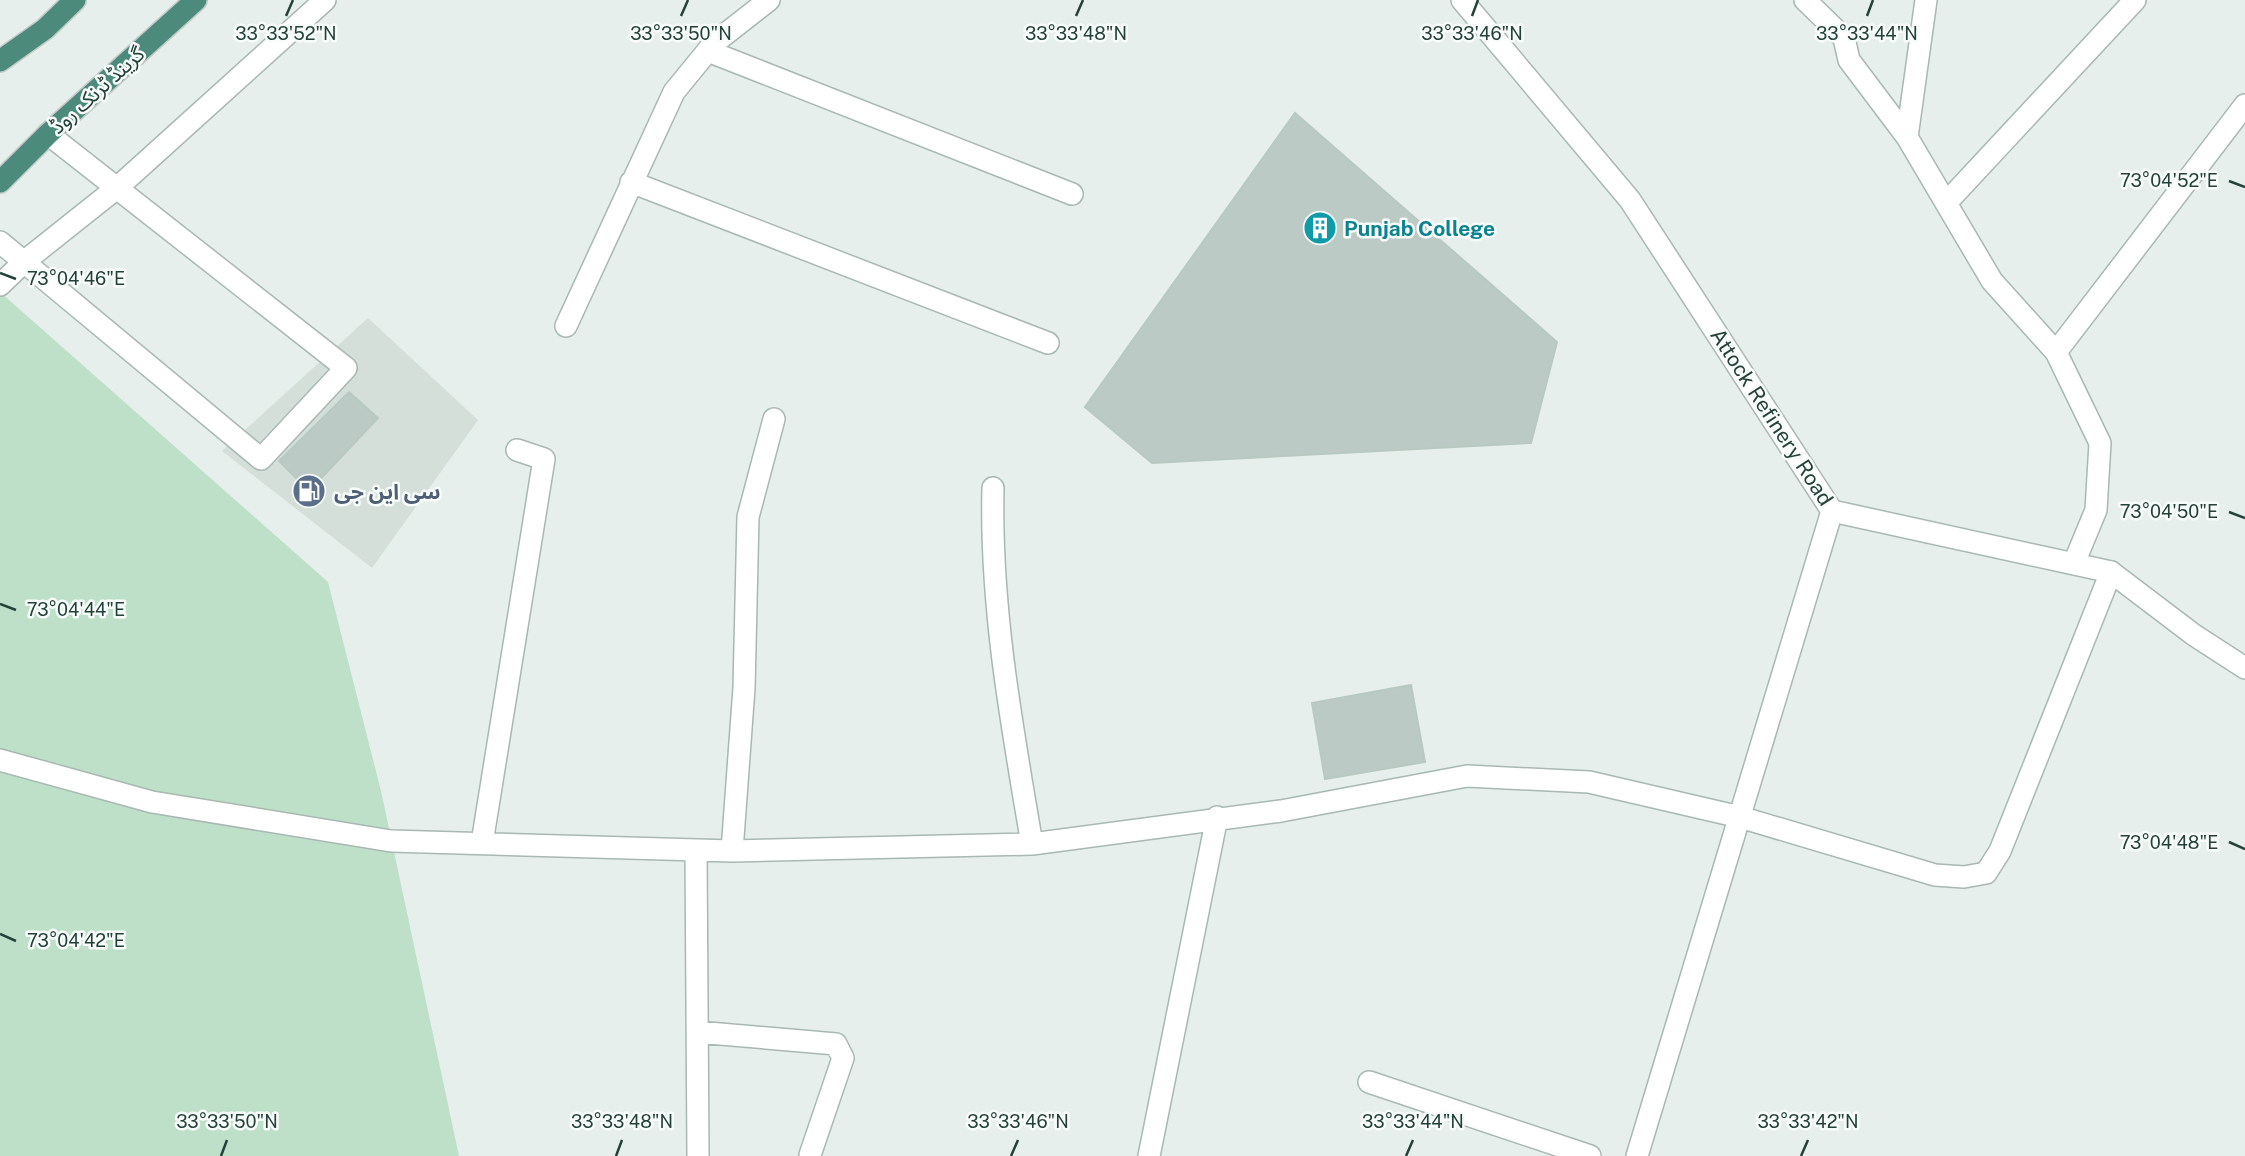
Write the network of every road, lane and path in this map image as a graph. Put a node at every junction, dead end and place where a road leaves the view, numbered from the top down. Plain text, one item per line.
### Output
1 (75, 0) edge
2 (197, 0) edge
3 (325, 0) edge
4 (769, 0) edge
5 (1462, 0) edge
6 (1805, 0) edge
7 (1926, 0) edge
8 (2136, 0) edge
9 (708, 51) junction
10 (0, 61) edge
11 (2245, 105) edge
12 (48, 134) junction
13 (1907, 137) junction
14 (0, 182) edge
15 (631, 182) junction
16 (118, 187) junction
17 (1072, 194) dead end
18 (1946, 203) junction
19 (0, 242) edge
20 (25, 261) junction
21 (0, 285) edge
22 (566, 326) dead end
23 (1048, 344) dead end
24 (2056, 352) junction
25 (774, 419) dead end
26 (517, 450) dead end
27 (993, 488) dead end
28 (1832, 511) junction
29 (2074, 563) junction
30 (2111, 572) junction
31 (2245, 668) edge
32 (0, 760) edge
33 (1217, 817) junction
34 (1740, 817) junction
35 (482, 843) junction
36 (1032, 844) junction
37 (696, 850) junction
38 (732, 851) junction
39 (697, 1032) junction
40 (1369, 1082) dead end
41 (698, 1156) edge
42 (810, 1156) edge
43 (1149, 1156) edge
44 (1590, 1156) edge
45 (1637, 1156) edge

1 - 10 highway
2 - 12 highway, گرینڈ ٹرنک روڈ
3 - 16 street
4 - 9 street
5 - 28 street, Attock Refinery Road
6 - 13 street
7 - 13 street
8 - 18 street
9 - 15 street
9 - 17 street
11 - 24 street
12 - 14 highway, گرینڈ ٹرنک روڈ
12 - 16 street
13 - 18 street
15 - 22 street
15 - 23 street
16 - 20 street
16 - 20 street
18 - 24 street
19 - 20 street
20 - 21 street
24 - 29 street
25 - 38 street
26 - 35 street
27 - 36 street
28 - 29 street, Attock Refinery Road
28 - 34 street
29 - 30 street, Attock Refinery Road
30 - 31 street, Attock Refinery Road
30 - 34 street
32 - 35 street
33 - 34 street
33 - 36 street
33 - 43 street
34 - 45 street
35 - 37 street
36 - 38 street
37 - 38 street
37 - 39 street
39 - 41 street
39 - 42 street
40 - 44 street

